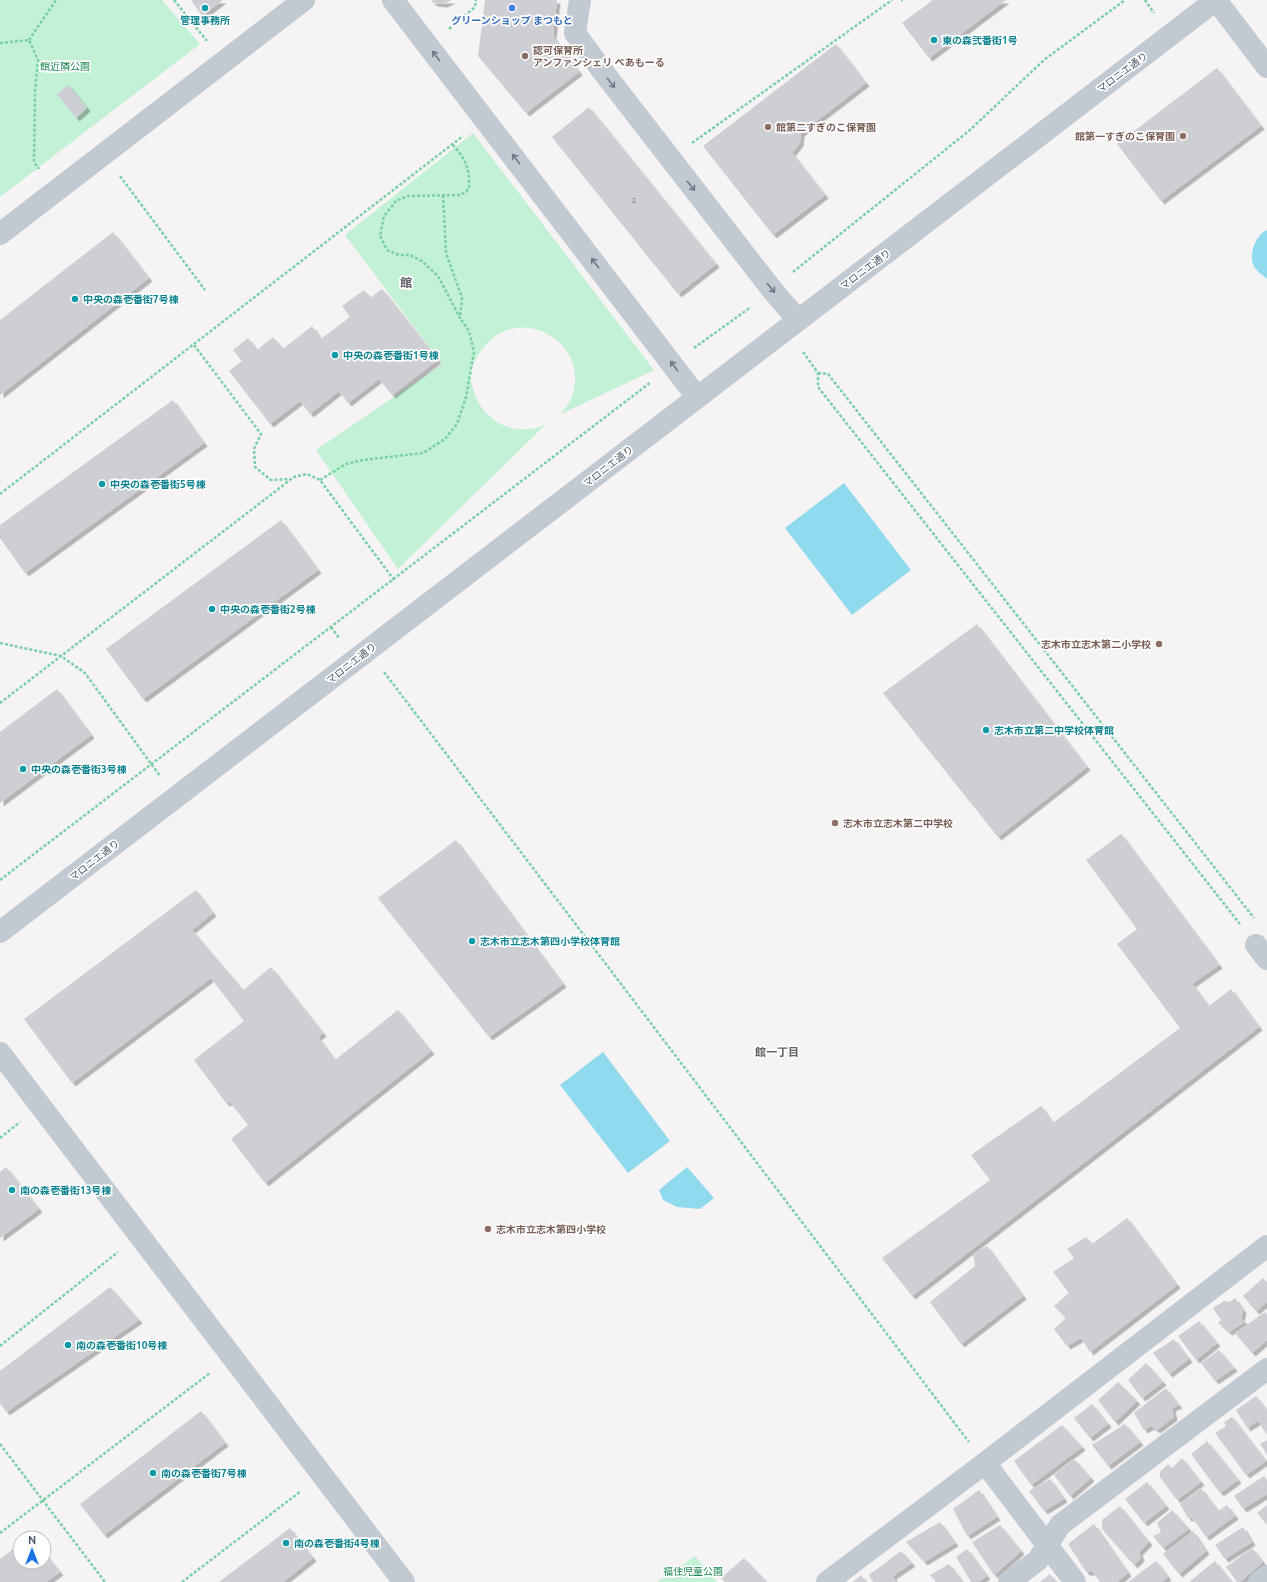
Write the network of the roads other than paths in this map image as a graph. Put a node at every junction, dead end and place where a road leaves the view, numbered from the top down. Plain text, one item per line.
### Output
1 (304, 0) edge
2 (393, 0) edge
3 (580, 0) edge
4 (1216, 0) edge
5 (1267, 67) edge
6 (0, 234) edge
7 (798, 320) junction
8 (697, 397) junction
9 (0, 932) edge
10 (0, 1053) edge
11 (1267, 1246) edge
12 (1267, 1368) edge
13 (985, 1463) junction
14 (1047, 1544) junction
15 (1267, 1576) edge
16 (404, 1582) edge
17 (827, 1582) edge
18 (1008, 1582) edge
19 (1075, 1582) edge
20 (1259, 1582) edge

1 - 6 street
8 -> 2 street
3 -> 7 street
4 - 5 street
4 - 7 street, マロニエ通り
7 - 8 street, マロニエ通り
8 - 9 street, マロニエ通り
10 - 16 street
11 - 13 street
12 - 14 street
13 - 14 street
13 - 17 street
14 - 18 street
14 - 19 street
15 - 20 street

